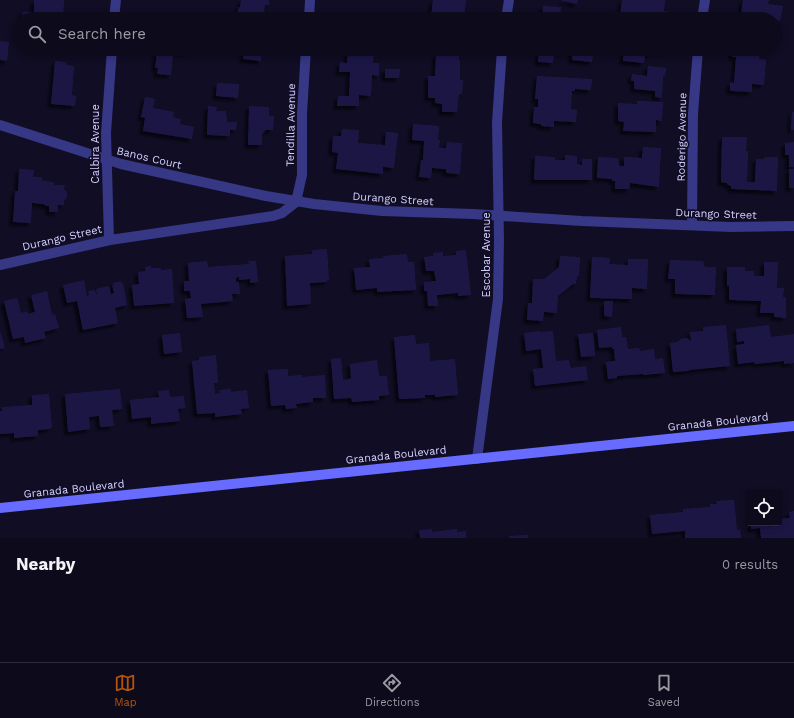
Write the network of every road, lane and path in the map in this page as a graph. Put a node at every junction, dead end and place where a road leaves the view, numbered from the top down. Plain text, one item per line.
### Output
1 (116, 0) edge
2 (310, 0) edge
3 (509, 0) edge
4 (705, 0) edge
5 (115, 12) edge
6 (309, 12) edge
7 (507, 12) edge
8 (703, 12) edge
9 (112, 56) edge
10 (306, 56) edge
11 (502, 56) edge
12 (697, 56) edge
13 (0, 125) edge
14 (106, 160) junction
15 (296, 202) junction
16 (498, 216) junction
17 (692, 225) junction
18 (794, 226) edge
19 (109, 240) junction
20 (0, 265) edge
21 (794, 426) edge
22 (477, 459) junction
23 (0, 508) edge

1 - 5 street
2 - 6 street
3 - 7 street
4 - 8 street
9 - 14 street, Calbira Avenue
10 - 15 street, Tendilla Avenue
11 - 16 street, Escobar Avenue
12 - 17 street, Roderigo Avenue
13 - 14 street, Banos Court
14 - 15 street, Banos Court
14 - 19 street, Calbira Avenue
15 - 16 street, Durango Street
15 - 19 street, Durango Street
16 - 17 street, Durango Street
16 - 22 street, Escobar Avenue
17 - 18 street, Durango Street
19 - 20 street, Durango Street
21 - 22 street, Granada Boulevard
22 - 23 street, Granada Boulevard

